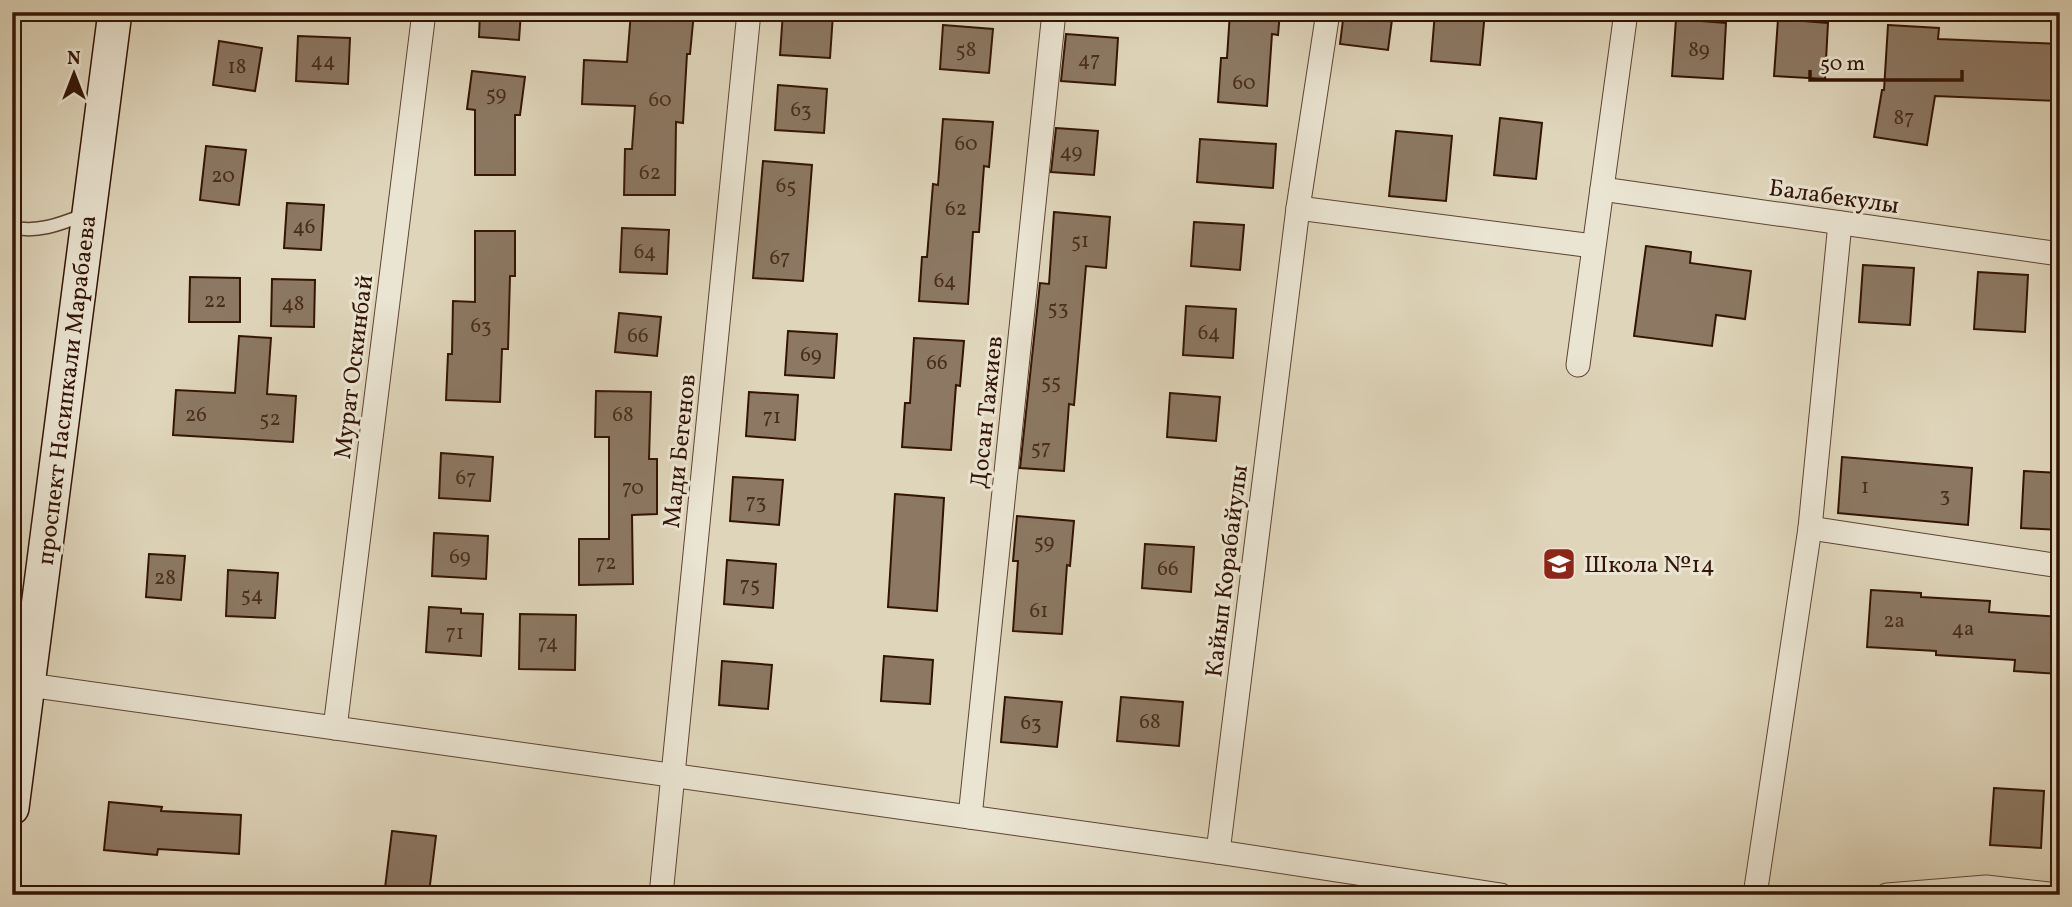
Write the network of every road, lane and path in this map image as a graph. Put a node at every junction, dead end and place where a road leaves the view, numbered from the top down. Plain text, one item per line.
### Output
1 (115, 12) edge
2 (424, 12) edge
3 (750, 12) edge
4 (1054, 12) edge
5 (1328, 12) edge
6 (1626, 12) edge
7 (1602, 189) junction
8 (1298, 208) junction
9 (89, 214) junction
10 (1840, 223) junction
11 (12, 228) edge
12 (1593, 246) junction
13 (2060, 254) edge
14 (1578, 365) dead end
15 (1810, 528) junction
16 (2060, 566) edge
17 (20, 684) edge
18 (335, 728) junction
19 (672, 775) junction
20 (12, 808) edge
21 (970, 817) junction
22 (1218, 852) junction
23 (661, 895) edge
24 (1501, 895) edge
25 (1755, 895) edge
26 (1887, 895) edge
27 (2058, 895) edge

1 - 9 main road, проспект Насипкали Марабаева
2 - 18 street, Мурат Оскинбай
3 - 19 street, Мади Бегенов
4 - 21 street, Досан Тажиев
5 - 8 street, Кайып Корабайулы
6 - 7 street
7 - 10 street, Балабекулы
7 - 12 street
8 - 12 street
8 - 22 street, Кайып Корабайулы
9 - 11 lane
9 - 17 main road, проспект Насипкали Марабаева
10 - 13 street, Балабекулы
10 - 15 street
12 - 14 street
15 - 16 street
15 - 25 street
17 - 18 street
17 - 20 main road, проспект Насипкали Марабаева
18 - 19 street
19 - 21 street
19 - 23 street, Мади Бегенов
21 - 22 street
22 - 24 street
26 - 27 street

